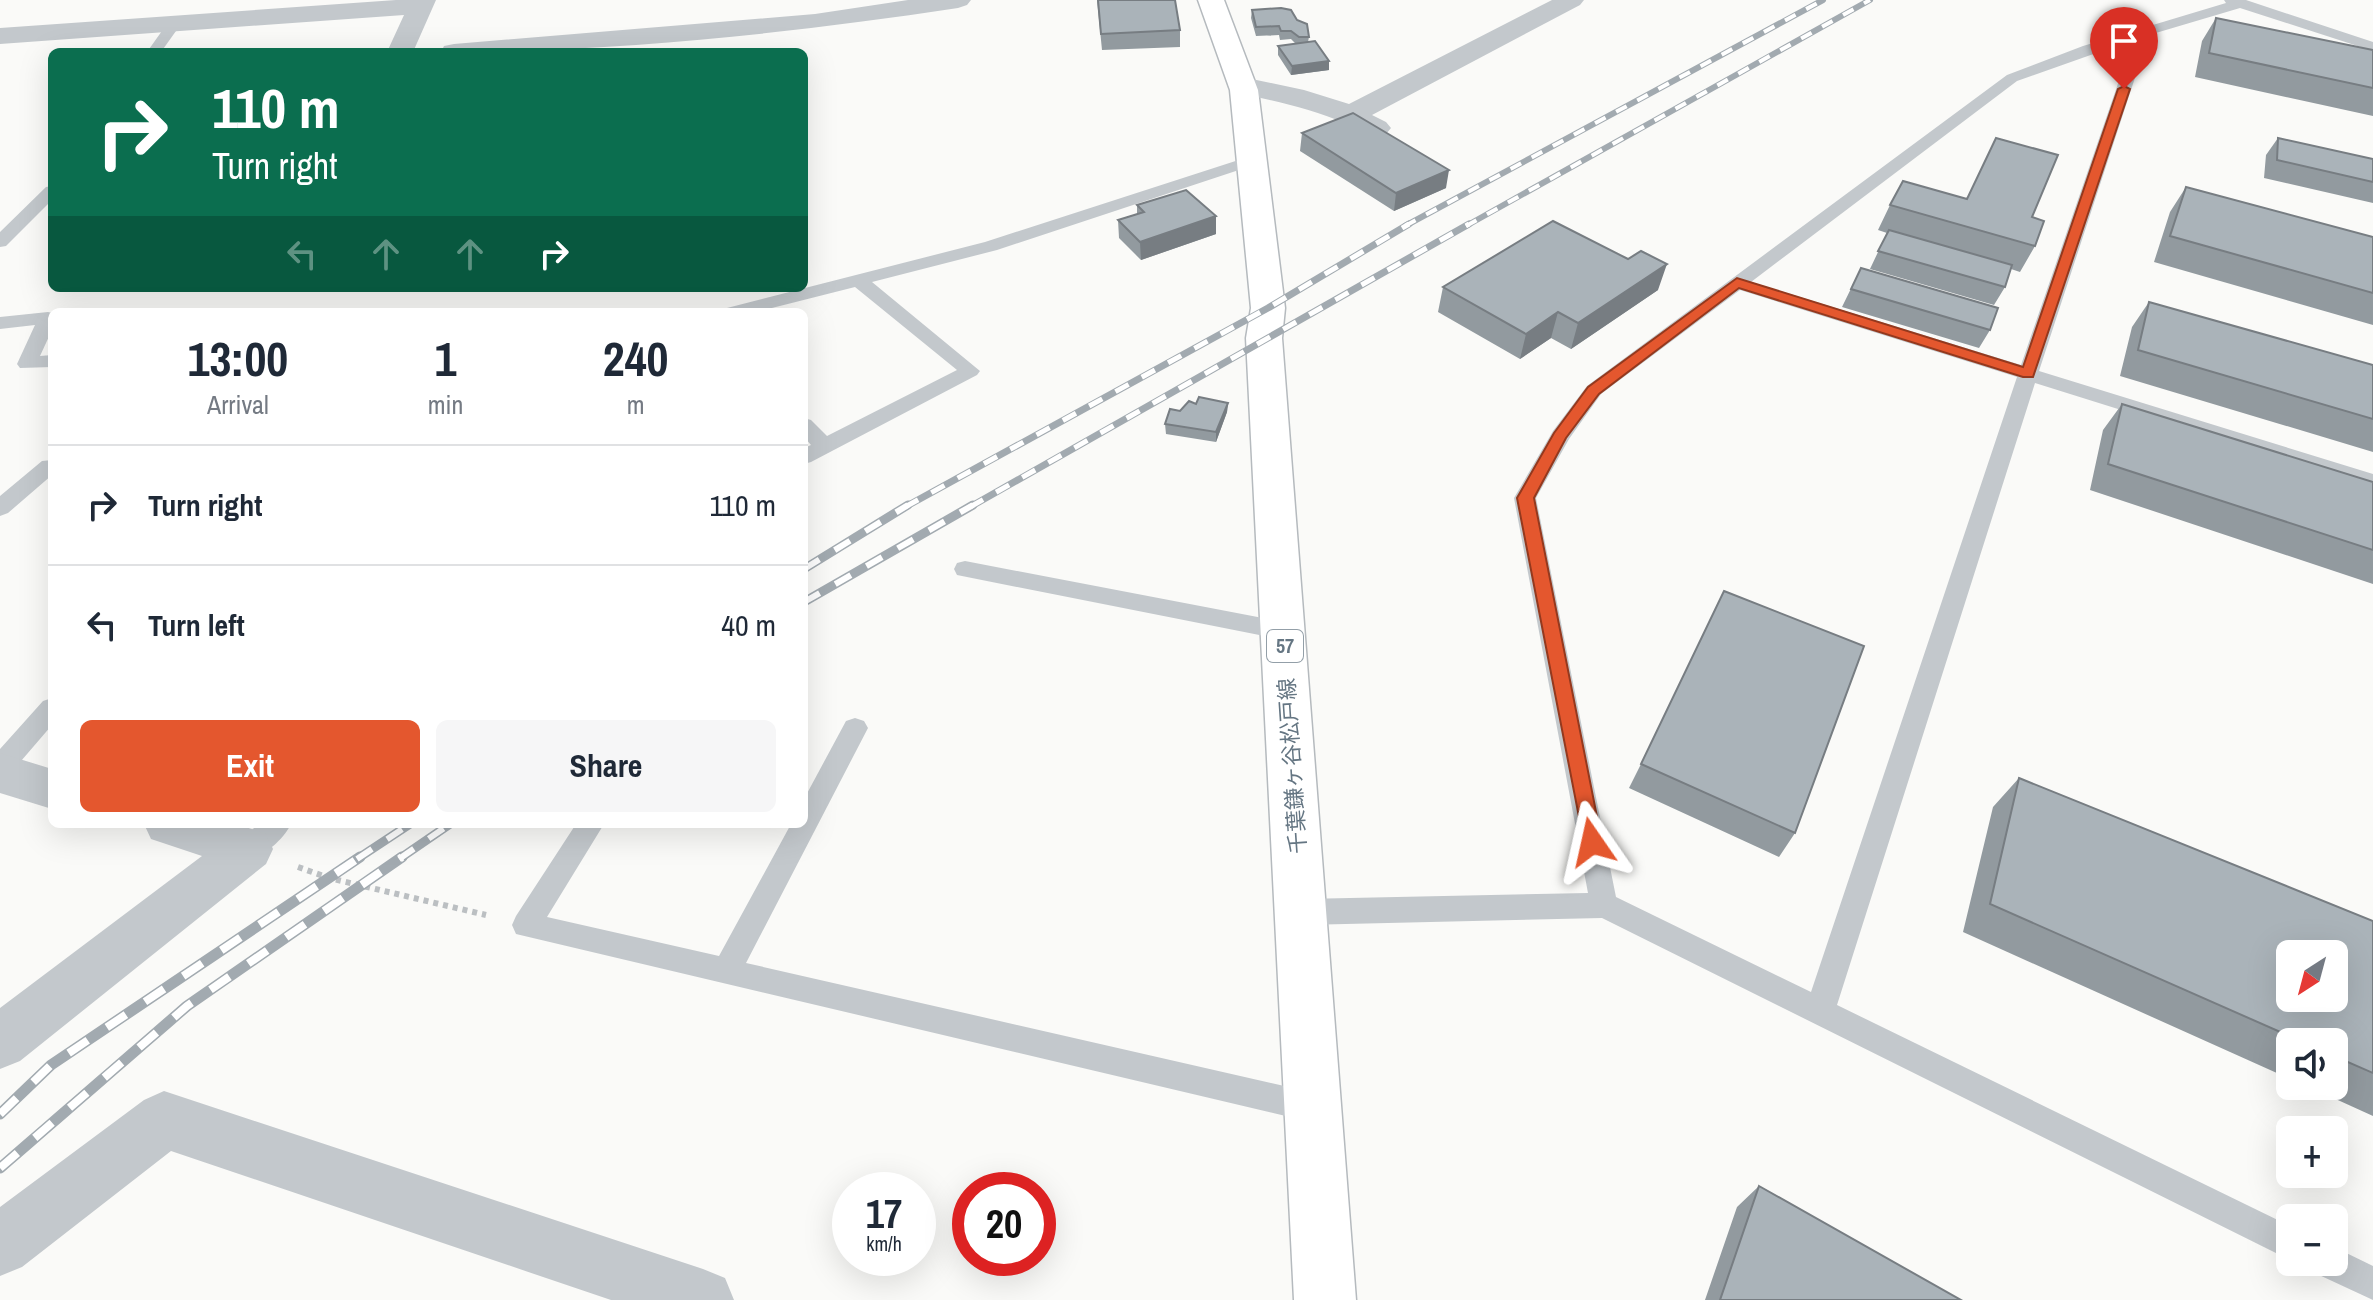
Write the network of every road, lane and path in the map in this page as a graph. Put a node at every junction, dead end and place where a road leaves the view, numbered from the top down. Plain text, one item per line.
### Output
1 (958, 0) edge
2 (1211, 0) edge
3 (1571, 0) edge
4 (2236, 2) edge
5 (422, 3) edge
6 (174, 24) junction
7 (2143, 32) junction
8 (0, 36) edge
9 (2373, 47) edge
10 (157, 48) edge
11 (402, 48) edge
12 (524, 48) edge
13 (1242, 85) junction
14 (1352, 114) junction
15 (1406, 146) edge
16 (1251, 161) junction
17 (48, 195) edge
18 (0, 242) edge
19 (858, 280) junction
20 (1737, 283) junction
21 (750, 308) edge
22 (48, 318) edge
23 (48, 318) edge
24 (0, 323) edge
25 (48, 361) edge
26 (2028, 373) junction
27 (808, 429) edge
28 (824, 446) junction
29 (808, 455) edge
30 (48, 467) edge
31 (2373, 482) edge
32 (0, 508) edge
33 (965, 569) dead end
34 (1284, 631) junction
35 (48, 713) edge
36 (855, 728) dead end
37 (0, 770) edge
38 (48, 788) edge
39 (808, 817) edge
40 (200, 828) edge
41 (588, 828) edge
42 (802, 828) edge
43 (263, 836) edge
44 (1604, 905) junction
45 (1303, 912) junction
46 (526, 925) junction
47 (727, 971) junction
48 (1820, 1011) junction
49 (0, 1042) edge
50 (1315, 1108) junction
51 (2276, 1236) edge
52 (0, 1245) edge
53 (2348, 1272) edge
54 (2373, 1284) edge
55 (703, 1300) edge
56 (1325, 1300) edge

1 - 12 street
2 - 13 main road, 千葉鎌ヶ谷松戸線 / 57
3 - 14 street
4 - 7 lane
4 - 9 lane
5 - 6 street
5 - 11 street
6 - 8 street
6 - 10 lane
7 - 20 lane
7 - 26 lane
13 - 14 street
13 - 16 main road, 千葉鎌ヶ谷松戸線 / 57
14 - 15 street
16 - 19 lane
16 - 34 main road, 千葉鎌ヶ谷松戸線 / 57
17 - 18 lane
19 - 21 lane
19 - 28 lane
20 - 26 lane
20 - 44 lane
22 - 24 lane
23 - 25 lane
26 - 31 lane
26 - 48 lane
27 - 28 lane
28 - 29 lane
30 - 32 lane
33 - 34 lane
34 - 45 main road, 千葉鎌ヶ谷松戸線 / 57
35 - 37 lane
36 - 39 lane
37 - 38 street
40 - 43 street
41 - 46 lane
42 - 47 lane
43 - 46 path
43 - 49 street
44 - 45 lane
44 - 48 lane
45 - 50 main road, 千葉鎌ヶ谷松戸線 / 57
46 - 47 lane
47 - 50 lane
48 - 51 lane
50 - 56 main road, 千葉鎌ヶ谷松戸線 / 57
52 - 55 street
53 - 54 lane

